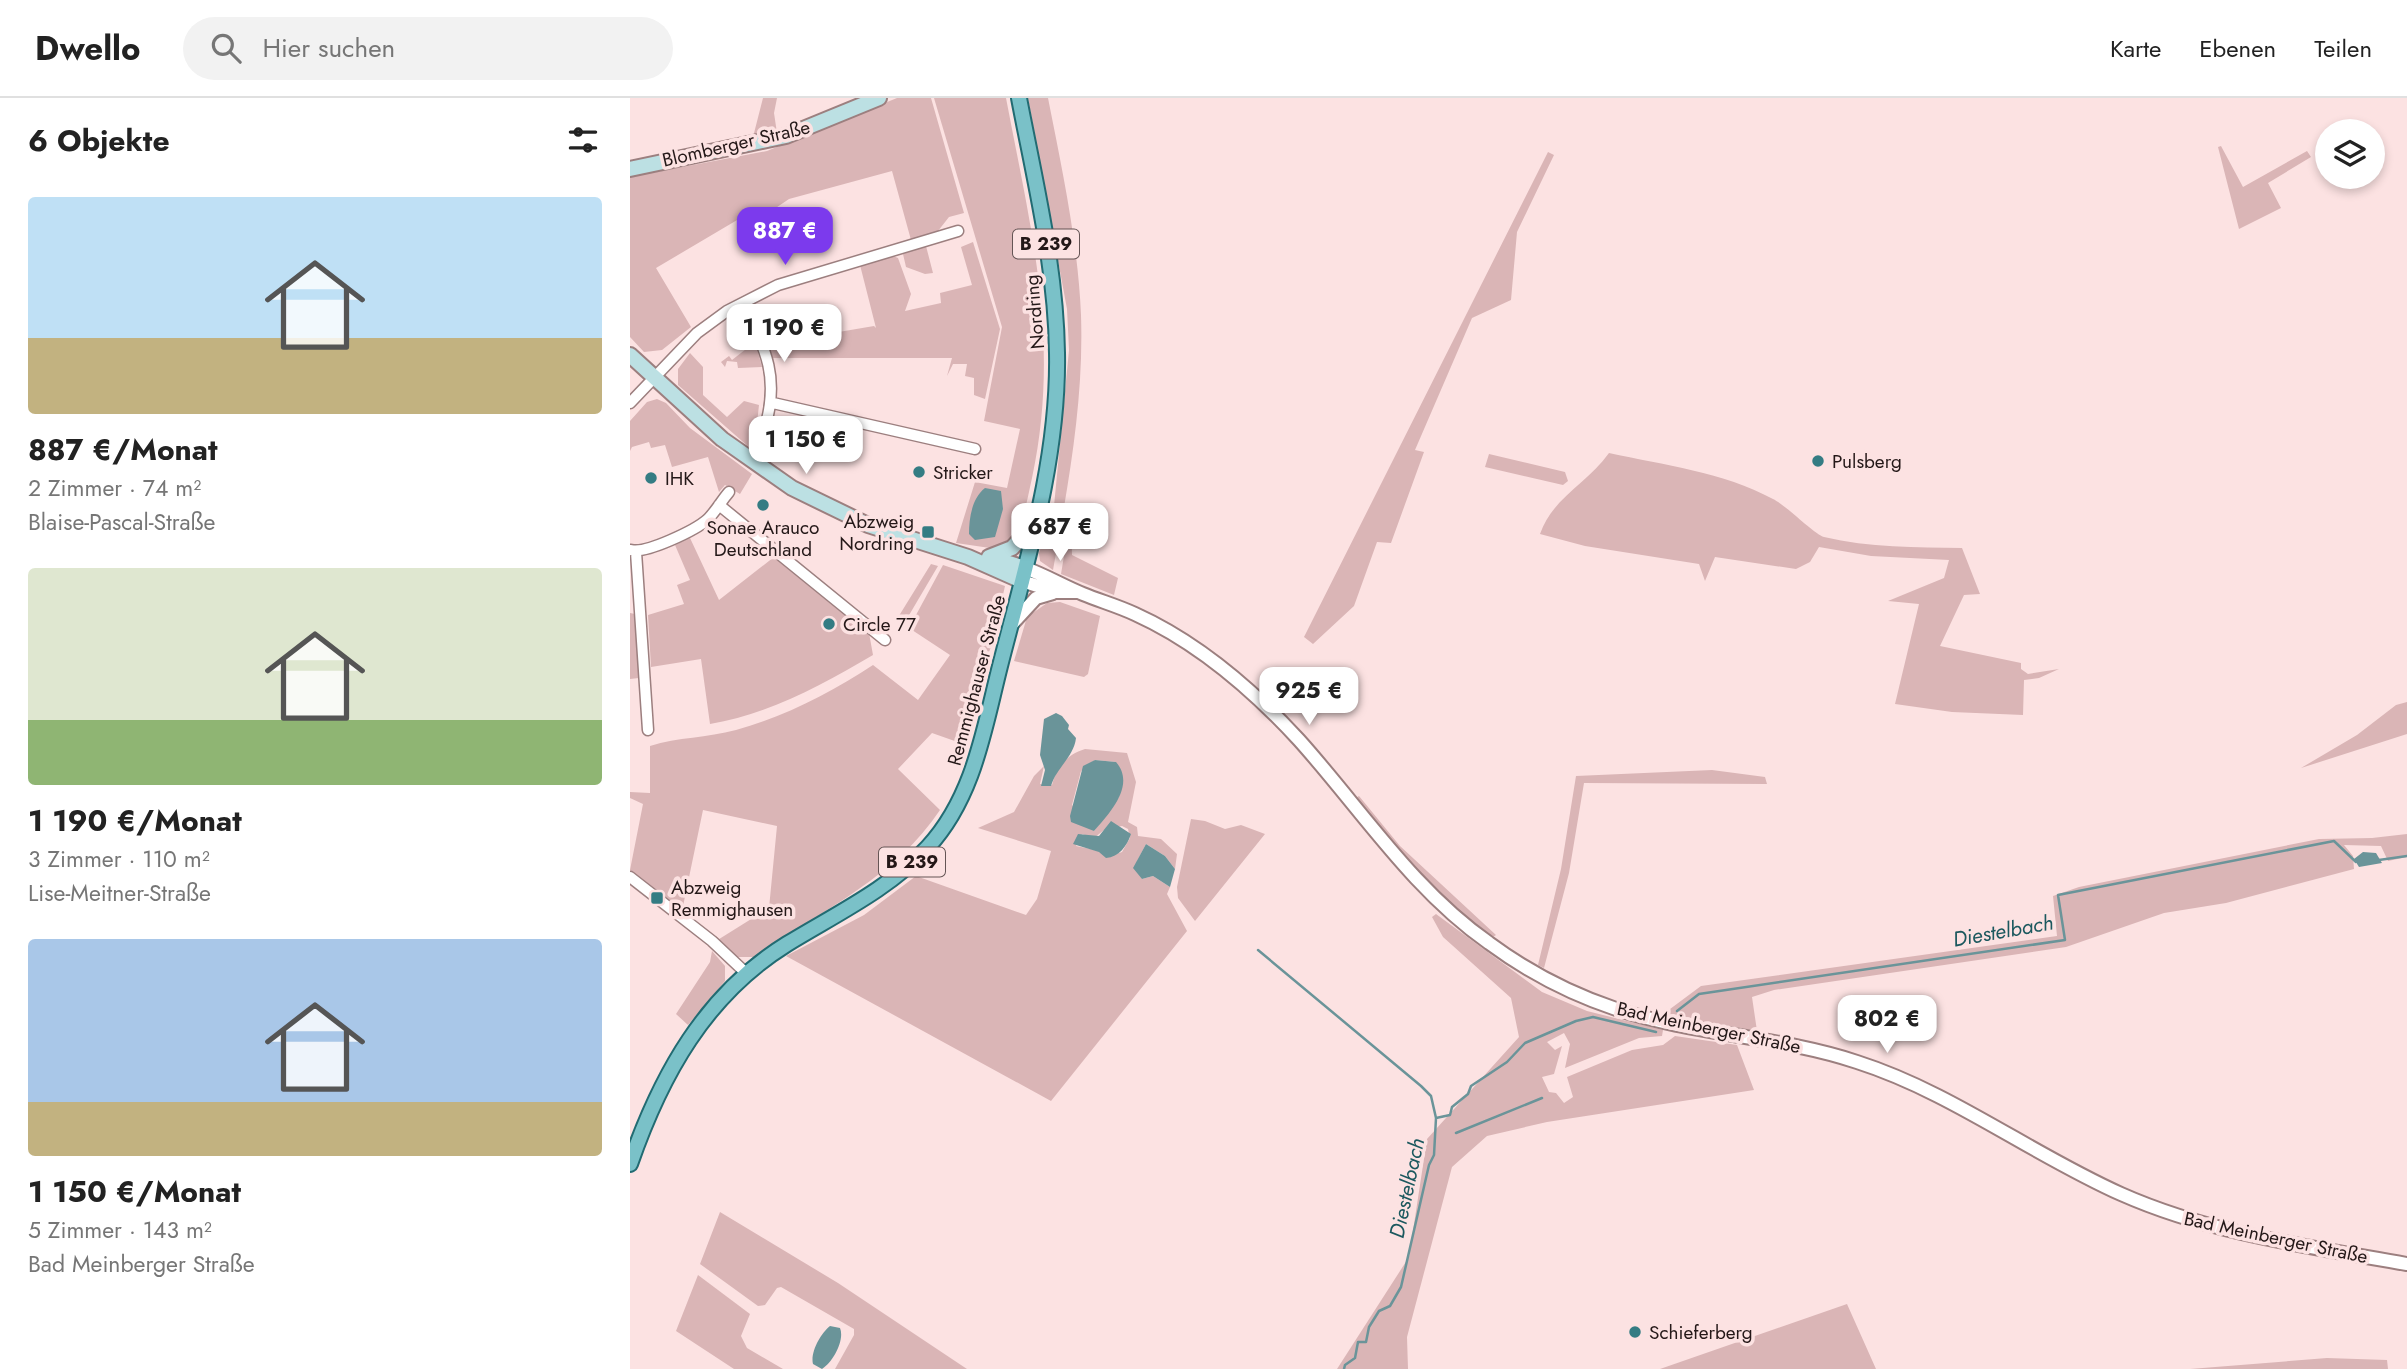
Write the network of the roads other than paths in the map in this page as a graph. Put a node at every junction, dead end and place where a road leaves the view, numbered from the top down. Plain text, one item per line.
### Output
1 (878, 98) edge
2 (1019, 98) edge
3 (630, 169) edge
4 (958, 231) dead end
5 (742, 304) junction
6 (630, 355) edge
7 (654, 377) junction
8 (773, 402) junction
9 (630, 403) edge
10 (764, 431) dead end
11 (975, 449) dead end
12 (729, 492) dead end
13 (719, 505) junction
14 (1035, 523) junction
15 (633, 551) edge
16 (968, 557) junction
17 (989, 557) junction
18 (1023, 574) junction
19 (1056, 592) junction
20 (1079, 593) junction
21 (1010, 626) junction
22 (885, 640) dead end
23 (648, 730) dead end
24 (630, 877) edge
25 (747, 974) junction
26 (630, 1164) edge
27 (2407, 1264) edge

1 - 3 main road, Blomberger Straße
2 - 14 main road, Nordring / B 239
4 - 5 street
5 - 7 street
5 - 8 street
6 - 7 main road, Bad Meinberger Straße
7 - 9 street
7 - 16 main road, Bad Meinberger Straße
8 - 10 street
8 - 11 street
12 - 13 street
13 - 15 street
13 - 22 street
14 - 17 main road
14 - 18 main road, B 239
15 - 23 street
16 - 17 main road, Bad Meinberger Straße
16 - 18 main road, Bad Meinberger Straße
17 - 18 main road, Bad Meinberger Straße
18 - 19 street, Bad Meinberger Straße
18 - 20 street, Bad Meinberger Straße
18 - 21 main road, Remmighauser Straße / B 239
19 - 20 street, Bad Meinberger Straße
19 - 21 street
20 - 27 street, Bad Meinberger Straße
21 - 25 main road, Remmighauser Straße / B 239
24 - 25 street
25 - 26 main road, Remmighauser Straße / B 239

